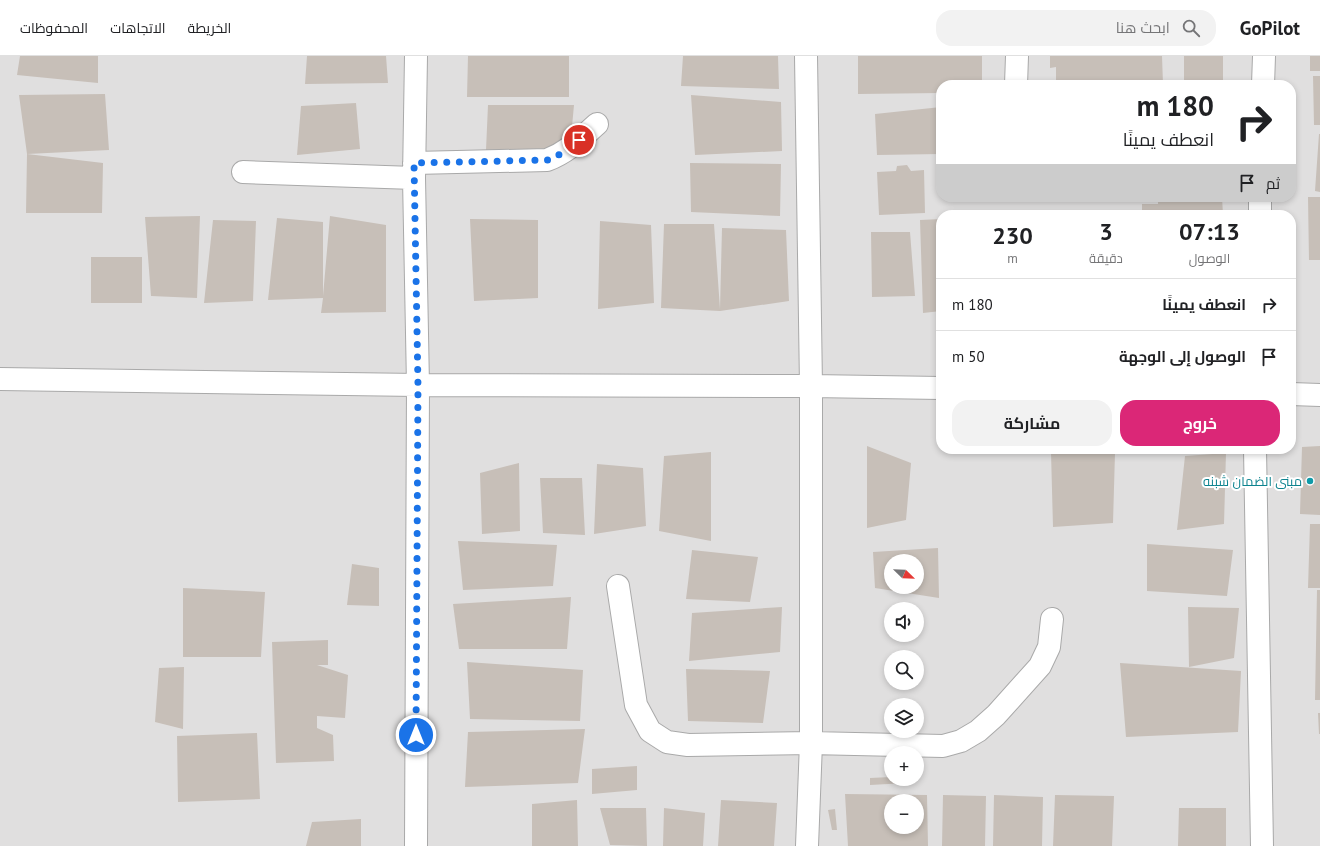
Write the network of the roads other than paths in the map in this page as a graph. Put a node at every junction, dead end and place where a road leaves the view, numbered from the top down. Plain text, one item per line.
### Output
1 (416, 56) edge
2 (806, 56) edge
3 (1017, 56) edge
4 (1264, 56) edge
5 (1016, 80) edge
6 (1263, 80) edge
7 (597, 124) dead end
8 (414, 171) junction
9 (243, 172) dead end
10 (0, 379) edge
11 (418, 386) junction
12 (810, 386) junction
13 (936, 388) edge
14 (1296, 394) edge
15 (1320, 395) edge
16 (1255, 454) edge
17 (618, 586) dead end
18 (1052, 619) dead end
19 (811, 743) junction
20 (416, 846) edge
21 (807, 846) edge
22 (1262, 846) edge

1 - 8 street
2 - 12 street
3 - 5 street
4 - 6 street
7 - 8 street
8 - 9 street
8 - 11 street
10 - 11 street
11 - 12 street
11 - 20 street
12 - 13 street
12 - 19 street
14 - 15 street
16 - 22 street
17 - 19 street
18 - 19 street
19 - 21 street

